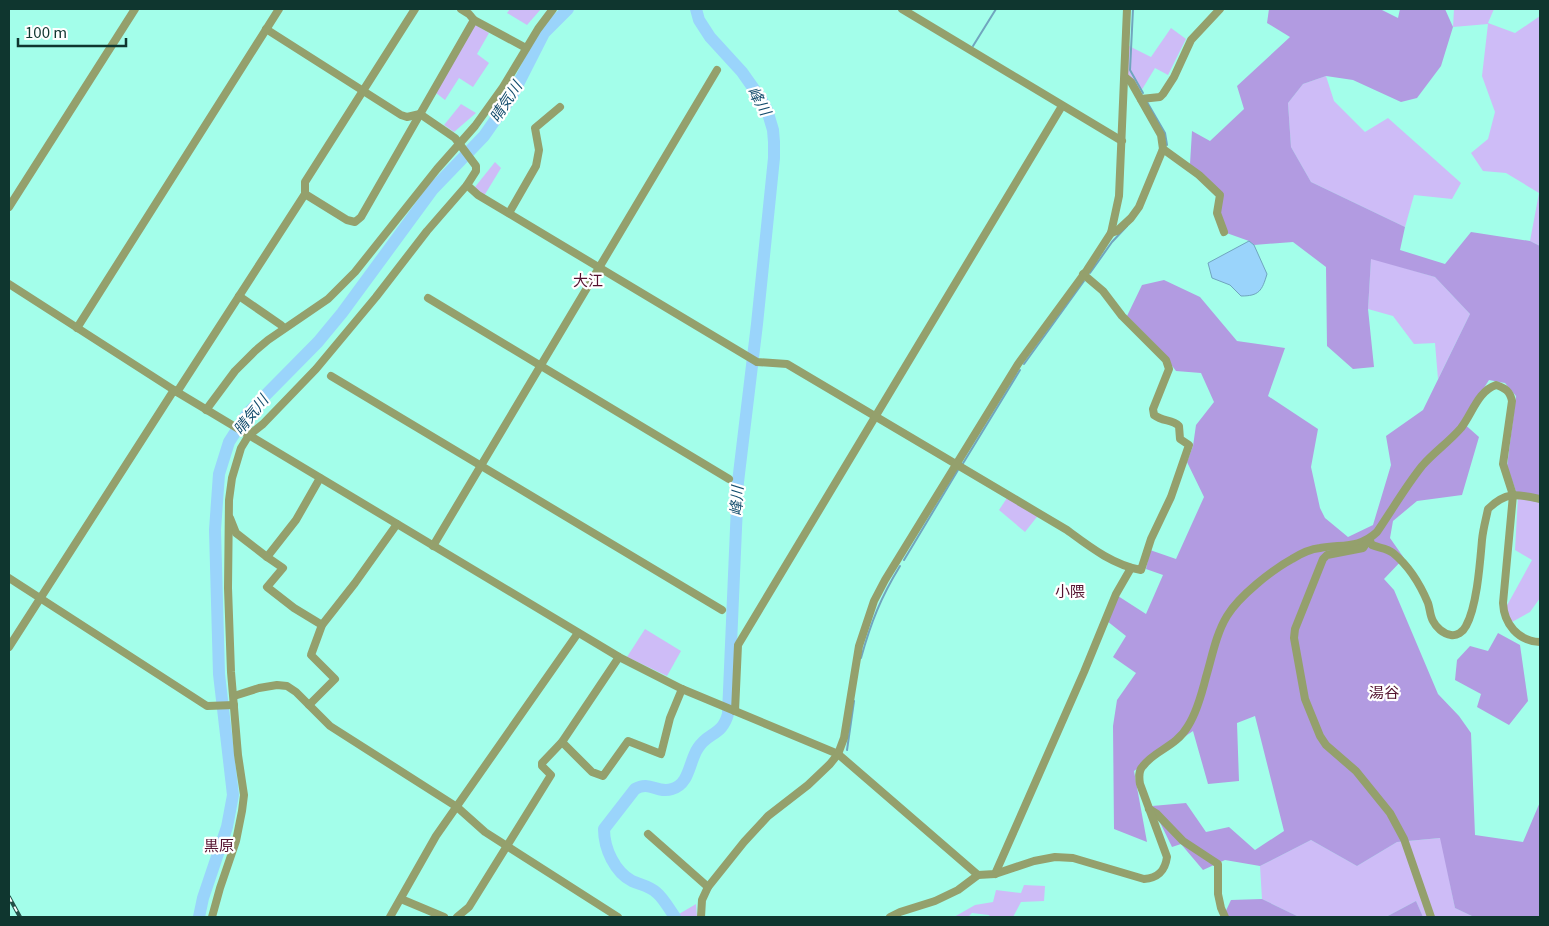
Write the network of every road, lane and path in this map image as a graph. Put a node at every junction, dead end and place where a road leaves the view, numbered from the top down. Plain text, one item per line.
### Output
1 (135, 9) edge
2 (279, 9) edge
3 (415, 9) edge
4 (461, 9) edge
5 (553, 9) edge
6 (902, 9) edge
7 (1127, 9) edge
8 (1220, 9) edge
9 (914, 12) edge
10 (474, 20) junction
11 (266, 29) junction
12 (526, 48) junction
13 (717, 70) dead end
14 (1125, 77) junction
15 (364, 90) junction
16 (1141, 98) junction
17 (1062, 106) junction
18 (560, 107) dead end
19 (420, 114) junction
20 (1122, 141) junction
21 (460, 146) junction
22 (1163, 149) junction
23 (467, 185) junction
24 (305, 194) junction
25 (9, 207) edge
26 (509, 213) junction
27 (1224, 232) dead end
28 (1111, 233) junction
29 (600, 268) junction
30 (1084, 274) junction
31 (9, 284) edge
32 (239, 296) junction
33 (428, 298) dead end
34 (77, 328) junction
35 (284, 328) junction
36 (541, 366) junction
37 (331, 376) dead end
38 (176, 391) junction
39 (206, 410) junction
40 (875, 417) junction
41 (249, 435) junction
42 (956, 465) junction
43 (482, 466) junction
44 (320, 478) junction
45 (729, 479) dead end
46 (1513, 495) junction
47 (1540, 499) edge
48 (229, 516) junction
49 (397, 524) junction
50 (1369, 539) junction
51 (433, 546) junction
52 (267, 557) junction
53 (1131, 568) junction
54 (9, 578) edge
55 (40, 598) junction
56 (722, 610) dead end
57 (322, 625) junction
58 (578, 633) junction
59 (1540, 642) edge
60 (9, 647) edge
61 (618, 657) junction
62 (682, 689) junction
63 (234, 696) junction
64 (232, 705) junction
65 (309, 705) junction
66 (735, 711) junction
67 (562, 742) junction
68 (838, 754) junction
69 (457, 807) junction
70 (1149, 809) junction
71 (648, 834) dead end
72 (506, 847) junction
73 (995, 874) junction
74 (978, 875) junction
75 (708, 887) junction
76 (401, 899) junction
77 (212, 917) edge
78 (390, 917) edge
79 (444, 917) edge
80 (458, 917) edge
81 (618, 917) edge
82 (701, 917) edge
83 (890, 917) edge
84 (1225, 917) edge
85 (1431, 917) edge

1 - 25 street
2 - 11 street
3 - 15 street
4 - 10 street
5 - 12 street
6 - 9 street
7 - 14 street
8 - 16 street
9 - 17 street
10 - 12 street
10 - 19 street
11 - 15 street
11 - 34 street
12 - 21 street
13 - 29 street
14 - 16 street
14 - 20 street
15 - 19 street
15 - 24 street
16 - 22 street
17 - 20 street
17 - 40 street
18 - 26 street
19 - 21 street
19 - 24 street
20 - 28 street
21 - 23 street
21 - 35 street
22 - 27 street
22 - 28 street
23 - 26 street
23 - 41 street
24 - 32 street
26 - 29 street
28 - 30 street
29 - 36 street
29 - 40 street
30 - 42 street
30 - 53 street
31 - 34 street
32 - 35 street
32 - 38 street
33 - 36 street
34 - 38 street
35 - 39 street
36 - 43 street
36 - 45 street
37 - 43 street
38 - 39 street
38 - 55 street
39 - 41 street
40 - 42 street
40 - 66 street
41 - 44 street
41 - 48 street
42 - 53 street
42 - 68 street
43 - 51 street
43 - 56 street
44 - 49 street
44 - 52 street
46 - 47 street
46 - 50 street
46 - 50 street
46 - 59 street
48 - 52 street
48 - 63 street
49 - 51 street
49 - 57 street
50 - 70 street
50 - 85 street
51 - 58 street
52 - 57 street
53 - 73 street
54 - 55 street
55 - 60 street
55 - 64 street
57 - 65 street
58 - 61 street
58 - 69 street
61 - 62 street
61 - 67 street
62 - 66 street
62 - 67 street
63 - 64 street
63 - 65 street
64 - 77 street
65 - 69 street
66 - 68 street
67 - 72 street
68 - 74 street
68 - 75 street
69 - 72 street
69 - 76 street
70 - 73 street
70 - 84 street
71 - 75 street
72 - 80 street
72 - 81 street
73 - 74 street
74 - 83 street
75 - 82 street
76 - 78 street
76 - 79 street

